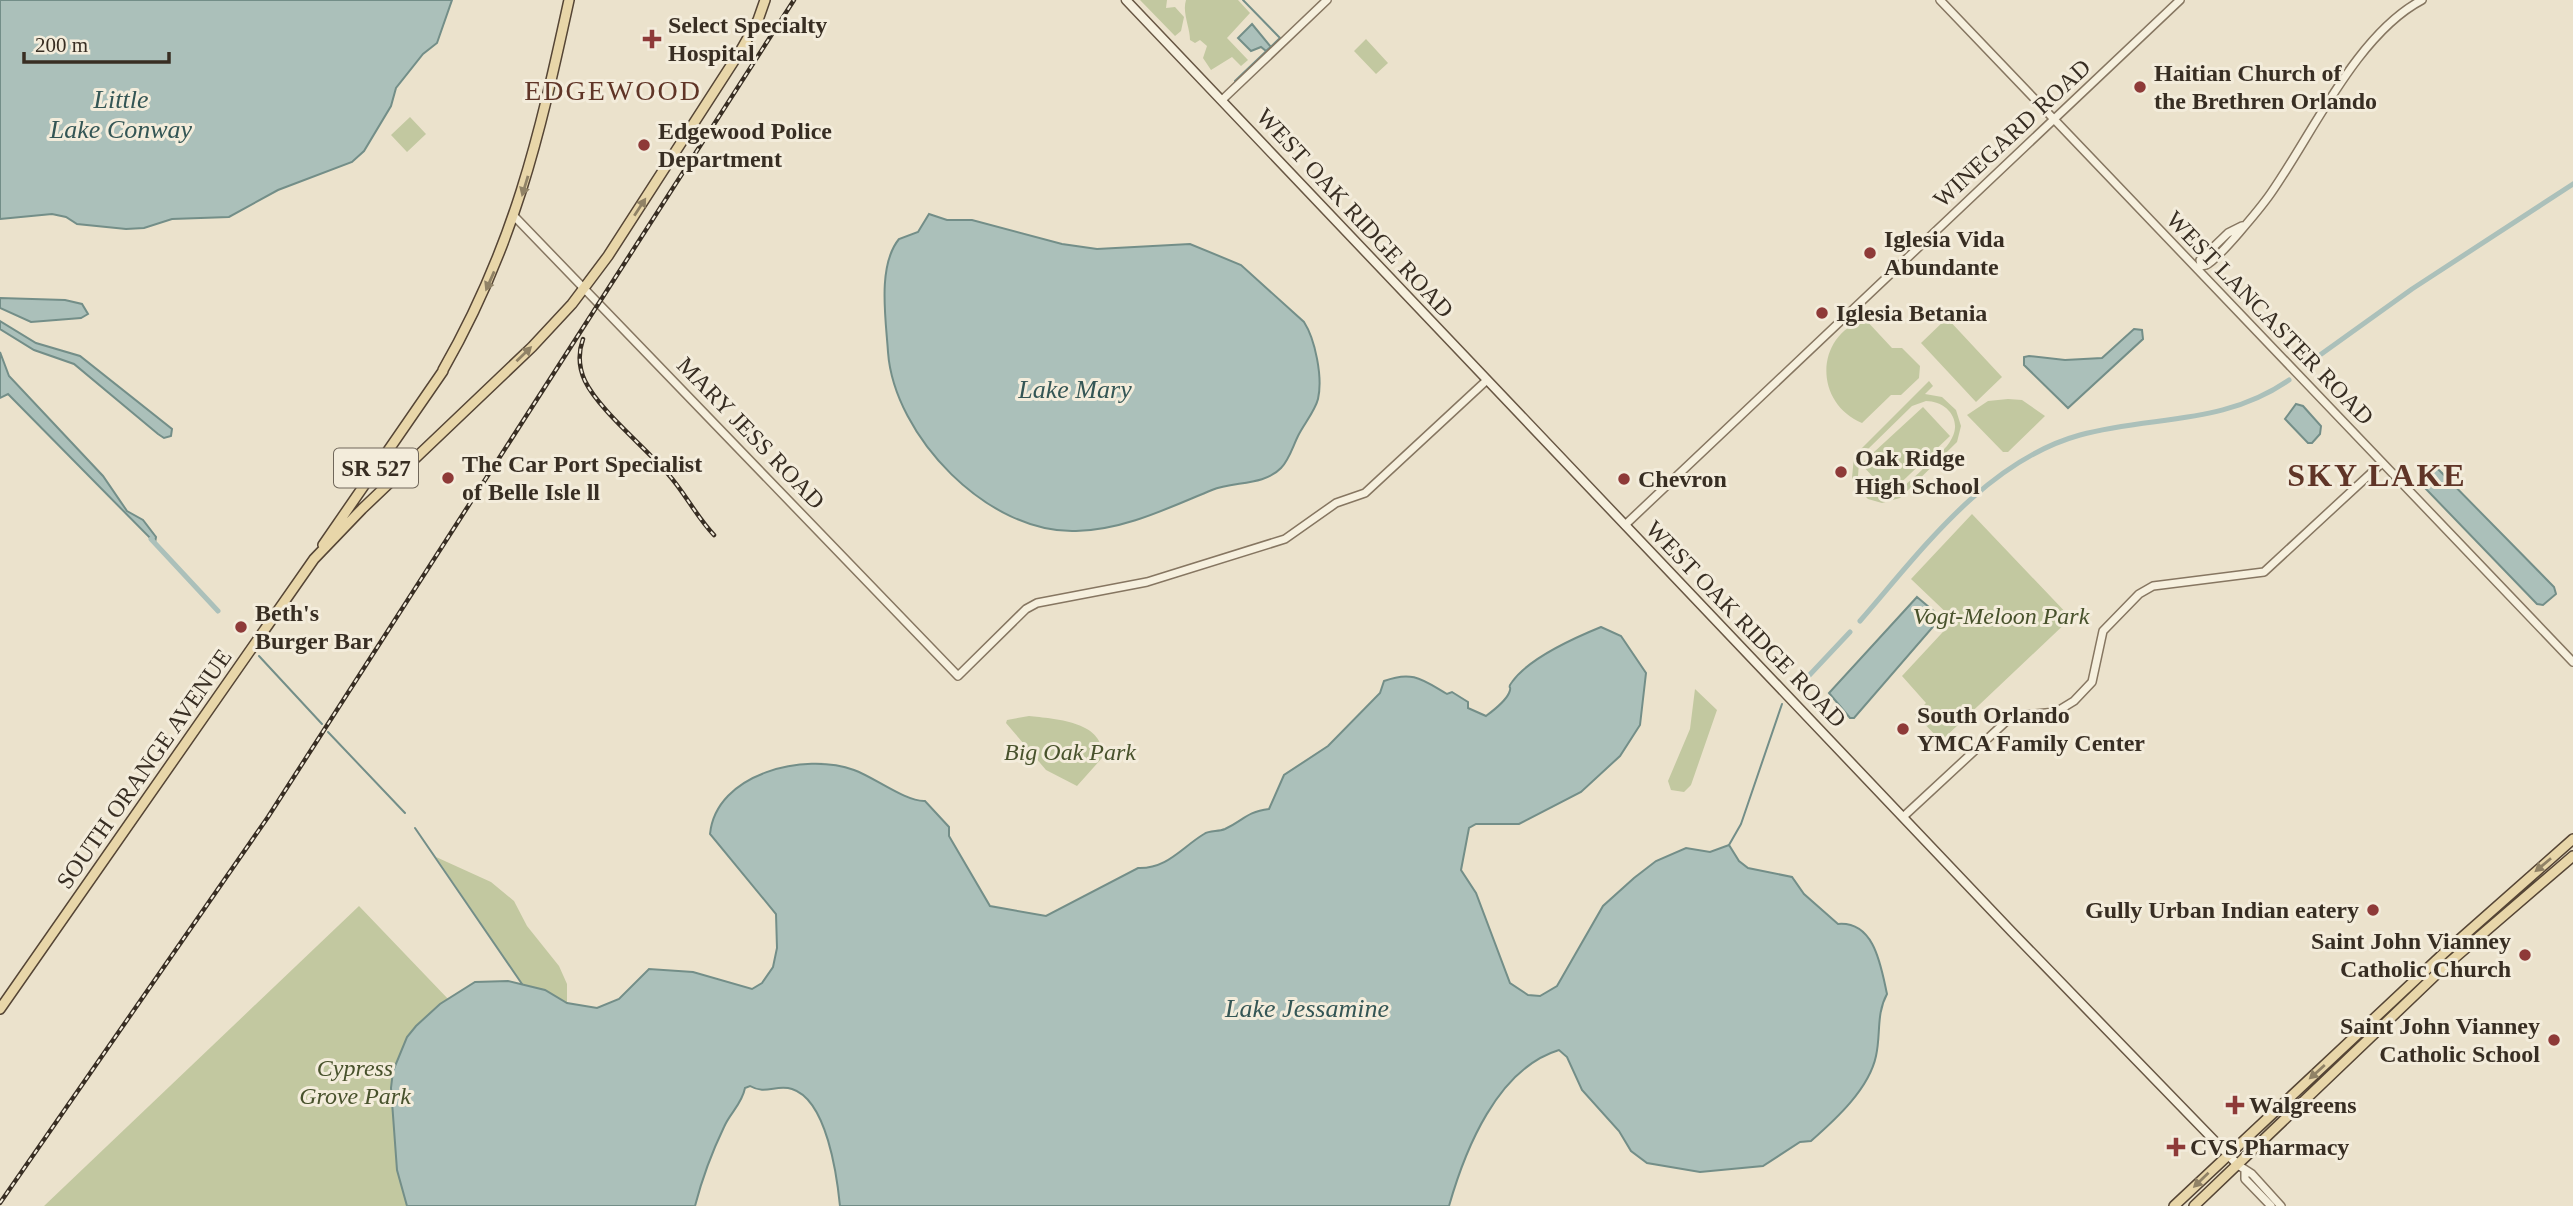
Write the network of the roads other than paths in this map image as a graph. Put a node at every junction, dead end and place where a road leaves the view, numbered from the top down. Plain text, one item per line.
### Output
1 (569, 0) edge
2 (765, 0) edge
3 (1126, 0) edge
4 (1327, 0) edge
5 (1940, 0) edge
6 (2180, 0) edge
7 (2422, 0) edge
8 (1222, 100) junction
9 (2053, 120) junction
10 (515, 217) junction
11 (2199, 266) junction
12 (584, 290) junction
13 (1487, 380) junction
14 (2382, 463) junction
15 (1625, 525) junction
16 (314, 559) junction
17 (2573, 662) edge
18 (1903, 817) junction
19 (2573, 839) edge
20 (2573, 856) edge
21 (2515, 890) junction
22 (2512, 905) junction
23 (2443, 954) junction
24 (2444, 967) junction
25 (0, 1009) edge
26 (2228, 1154) junction
27 (2242, 1168) junction
28 (2174, 1206) edge
29 (2194, 1206) edge
30 (2271, 1206) edge
31 (2281, 1206) edge

1 -> 10 main road, SR 527
12 -> 2 main road, SOUTH ORANGE AVENUE / SR 527
3 - 8 main road, WEST OAK RIDGE ROAD
4 - 8 street
5 - 9 street, WEST LANCASTER ROAD
6 - 9 street, WINEGARD ROAD
7 - 11 street
8 - 13 main road, WEST OAK RIDGE ROAD
9 - 11 street, WEST LANCASTER ROAD
9 - 15 street, WINEGARD ROAD
10 - 12 street, MARY JESS ROAD
10 -> 16 main road, SR 527
11 - 14 street, WEST LANCASTER ROAD
12 - 13 street, MARY JESS ROAD
16 -> 12 main road, SOUTH ORANGE AVENUE / SR 527
13 - 15 main road, WEST OAK RIDGE ROAD
14 - 17 street, WEST LANCASTER ROAD
14 - 18 street
15 - 18 main road, WEST OAK RIDGE ROAD
16 - 25 main road, SOUTH ORANGE AVENUE / SR 527
18 - 26 main road, WEST OAK RIDGE ROAD
19 -> 21 main road
20 - 22 main road
21 - 22 main road
21 - 23 main road
22 - 24 main road
23 - 24 main road
23 -> 26 main road
24 - 27 main road
26 - 27 main road, WEST OAK RIDGE ROAD
26 -> 28 main road
27 - 29 main road
27 - 30 street, WEST OAK RIDGE ROAD
27 - 31 street, WEST OAK RIDGE ROAD

